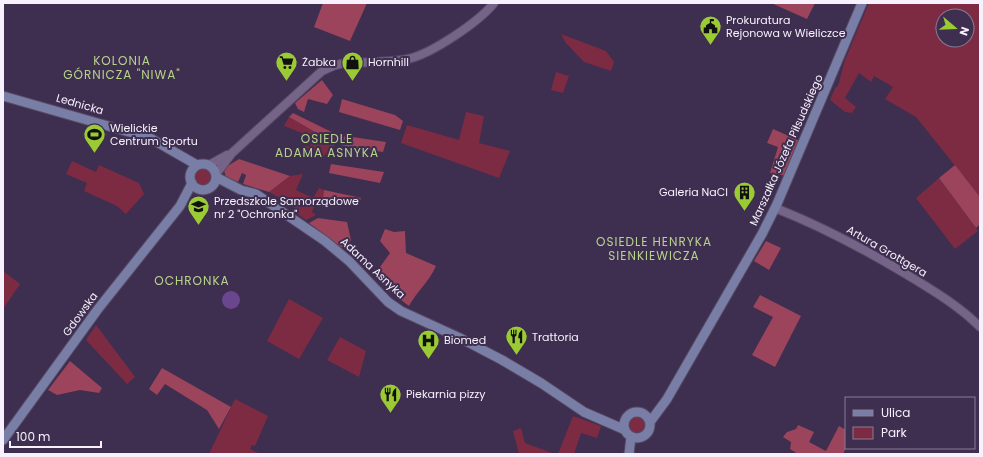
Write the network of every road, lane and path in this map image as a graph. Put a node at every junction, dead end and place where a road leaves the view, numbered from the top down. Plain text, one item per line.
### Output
1 (494, 3) edge
2 (862, 3) edge
3 (3, 96) edge
4 (170, 150) junction
5 (232, 153) junction
6 (197, 165) junction
7 (209, 165) junction
8 (190, 173) junction
9 (216, 175) junction
10 (192, 184) junction
11 (213, 186) junction
12 (199, 190) junction
13 (245, 191) junction
14 (180, 206) junction
15 (775, 208) junction
16 (980, 327) edge
17 (674, 384) junction
18 (575, 406) junction
19 (643, 413) junction
20 (625, 419) junction
21 (650, 422) junction
22 (624, 429) junction
23 (635, 438) junction
24 (3, 440) edge
25 (629, 454) edge
26 (634, 454) edge

1 - 5 street
2 - 15 main road, Marszałka Józefa Piłsudskiego
3 - 4 main road, Lednicka
4 - 6 main road, Lednicka
4 - 8 main road, Lednicka
5 - 7 street
5 - 9 street
6 - 7 main road
6 - 8 main road
7 - 9 main road
8 - 10 main road
9 - 11 main road
9 - 13 main road, Adama Asnyka
10 - 12 main road
10 - 14 main road, Gdowska
11 - 12 main road
11 - 13 main road, Adama Asnyka
12 - 14 main road, Gdowska
13 - 18 main road, Adama Asnyka
14 - 24 main road, Gdowska
15 - 16 street, Artura Grottgera
15 - 17 main road, Marszałka Józefa Piłsudskiego
17 - 19 main road, Marszałka Józefa Piłsudskiego
17 - 21 main road, Marszałka Józefa Piłsudskiego
18 - 20 main road, Adama Asnyka
18 - 22 main road, Adama Asnyka
19 - 20 main road
19 - 21 main road
20 - 22 main road
21 - 23 main road
22 - 23 main road
23 - 25 main road
23 - 26 main road

